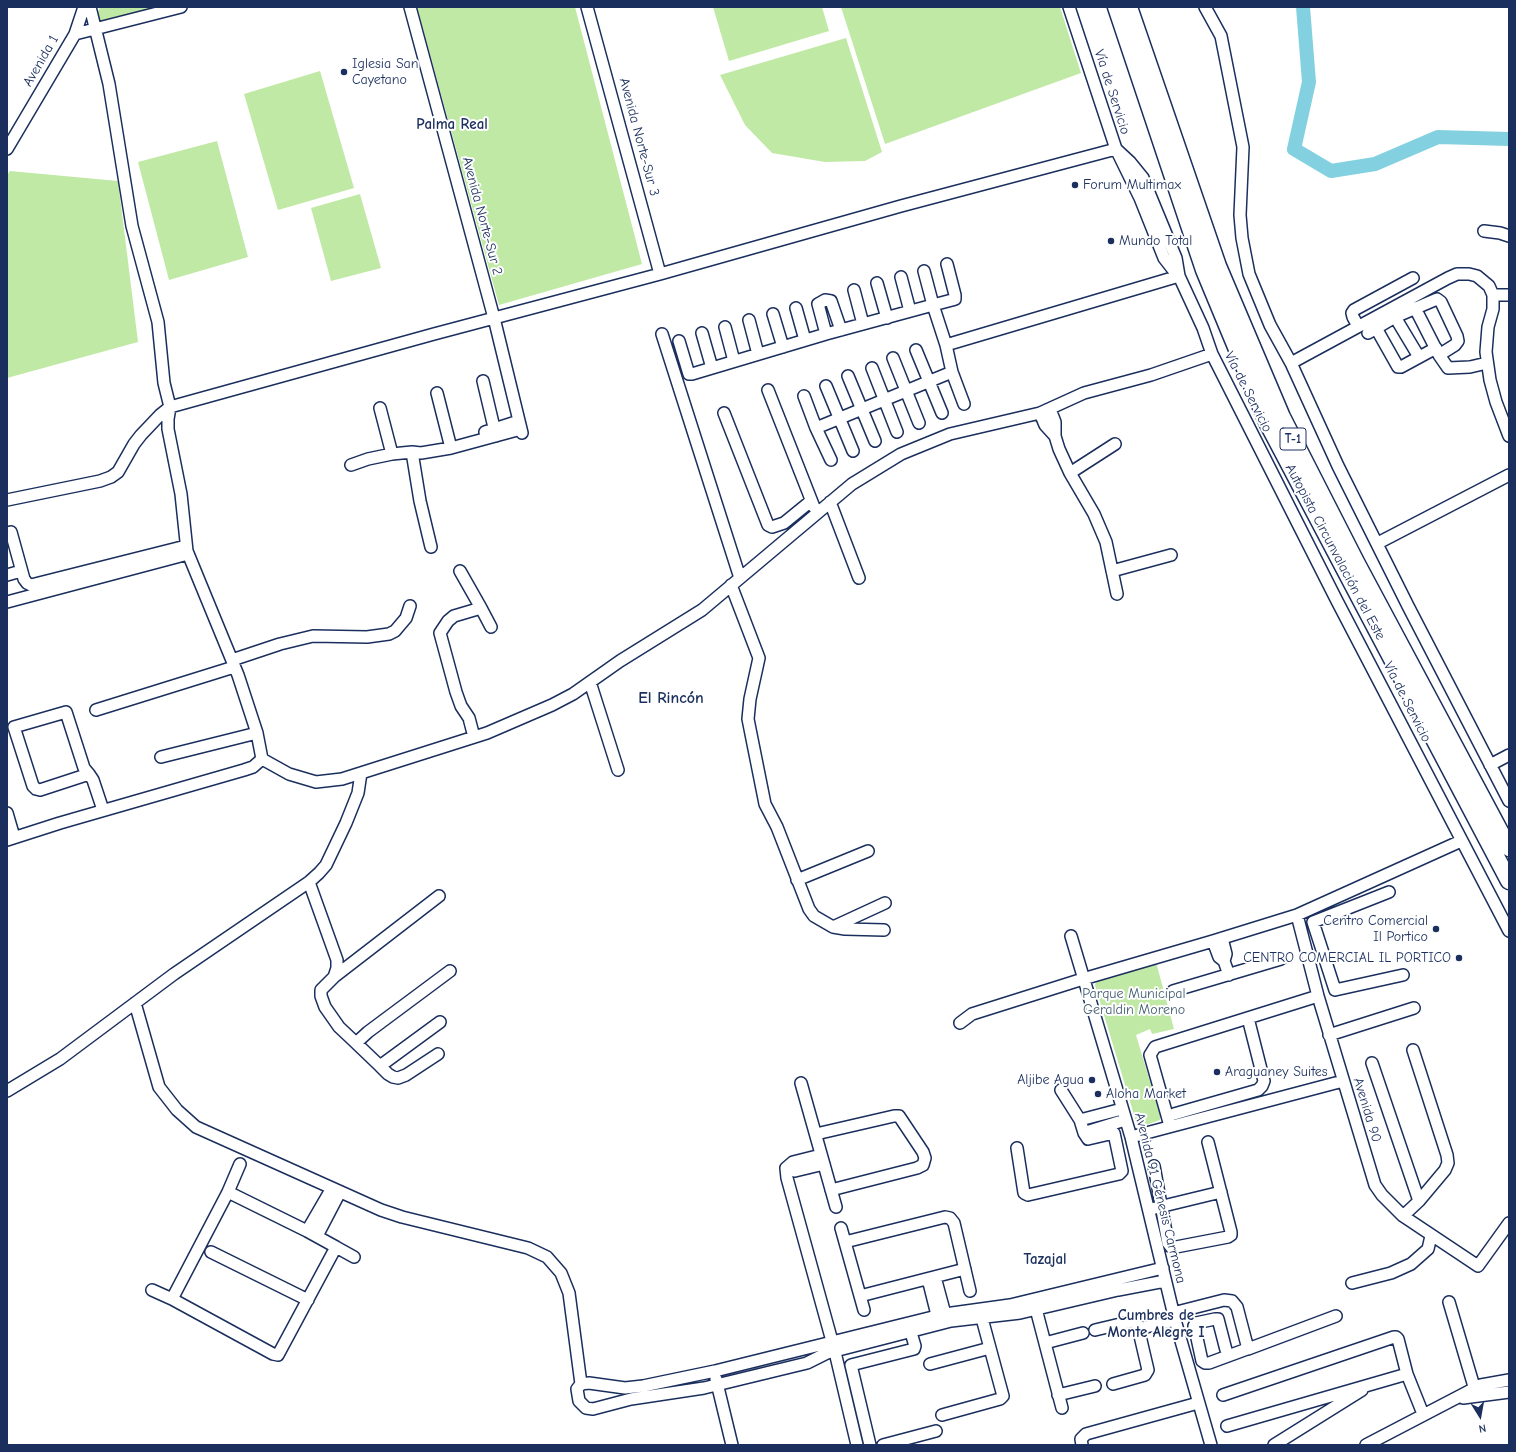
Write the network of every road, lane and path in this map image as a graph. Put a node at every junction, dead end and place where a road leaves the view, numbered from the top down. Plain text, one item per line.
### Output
1 (84, 7) edge
2 (90, 7) edge
3 (181, 7) edge
4 (410, 7) edge
5 (587, 7) edge
6 (1069, 7) edge
7 (1105, 7) edge
8 (1116, 7) edge
9 (1129, 7) edge
10 (1205, 7) edge
11 (95, 28) junction
12 (74, 34) junction
13 (1140, 82) junction
14 (7, 149) edge
15 (1116, 149) junction
16 (1140, 198) junction
17 (1152, 198) junction
18 (1484, 231) dead end
19 (1509, 236) edge
20 (947, 264) dead end
21 (924, 271) dead end
22 (660, 274) junction
23 (1178, 276) junction
24 (901, 277) dead end
25 (1413, 278) dead end
26 (877, 283) dead end
27 (854, 290) dead end
28 (1493, 295) junction
29 (1509, 295) edge
30 (933, 305) junction
31 (796, 308) dead end
32 (1415, 308) junction
33 (910, 311) junction
34 (773, 314) dead end
35 (1395, 317) junction
36 (494, 318) junction
37 (887, 318) junction
38 (749, 320) dead end
39 (864, 324) junction
40 (1358, 326) junction
41 (725, 327) dead end
42 (841, 330) junction
43 (702, 333) dead end
44 (662, 334) dead end
45 (826, 334) junction
46 (805, 340) junction
47 (679, 341) dead end
48 (946, 345) junction
49 (783, 347) junction
50 (916, 350) dead end
51 (1437, 351) junction
52 (758, 354) junction
53 (1212, 354) junction
54 (1419, 357) junction
55 (893, 358) dead end
56 (734, 361) junction
57 (1290, 362) junction
58 (1487, 363) junction
59 (712, 368) junction
60 (872, 368) dead end
61 (952, 372) junction
62 (848, 376) dead end
63 (483, 381) dead end
64 (928, 381) junction
65 (826, 386) dead end
66 (768, 390) dead end
67 (906, 391) junction
68 (437, 393) dead end
69 (804, 396) dead end
70 (884, 399) junction
71 (964, 404) dead end
72 (170, 406) junction
73 (380, 408) dead end
74 (1050, 409) junction
75 (861, 410) junction
76 (724, 413) dead end
77 (942, 413) dead end
78 (1040, 413) junction
79 (838, 419) junction
80 (919, 423) dead end
81 (816, 428) junction
82 (897, 432) dead end
83 (495, 433) junction
84 (1055, 436) junction
85 (1509, 436) edge
86 (875, 441) dead end
87 (450, 444) junction
88 (1115, 444) dead end
89 (852, 451) dead end
90 (412, 452) junction
91 (392, 454) junction
92 (831, 460) dead end
93 (351, 465) dead end
94 (1070, 473) junction
95 (1509, 475) edge
96 (7, 500) edge
97 (811, 501) junction
98 (830, 502) junction
99 (818, 513) junction
100 (13, 531) edge
101 (1378, 543) junction
102 (431, 547) dead end
103 (187, 550) junction
104 (1172, 555) dead end
105 (460, 570) dead end
106 (21, 571) junction
107 (1112, 571) junction
108 (7, 575) edge
109 (859, 578) dead end
110 (736, 581) junction
111 (1117, 594) dead end
112 (7, 602) edge
113 (410, 606) dead end
114 (481, 608) junction
115 (491, 627) dead end
116 (233, 664) junction
117 (590, 682) junction
118 (96, 710) dead end
119 (10, 728) edge
120 (258, 733) junction
121 (474, 737) junction
122 (1509, 755) edge
123 (161, 757) dead end
124 (262, 759) junction
125 (1490, 765) junction
126 (618, 770) dead end
127 (361, 773) junction
128 (89, 774) junction
129 (1509, 801) edge
130 (103, 810) junction
131 (7, 813) edge
132 (11, 839) edge
133 (1461, 841) junction
134 (1509, 848) edge
135 (868, 852) dead end
136 (797, 880) junction
137 (309, 882) junction
138 (1509, 882) edge
139 (1389, 892) dead end
140 (439, 896) dead end
141 (885, 903) dead end
142 (1315, 907) junction
143 (1296, 915) junction
144 (1320, 919) junction
145 (833, 927) junction
146 (884, 930) dead end
147 (1509, 931) edge
148 (1071, 936) dead end
149 (1218, 940) junction
150 (336, 958) junction
151 (1281, 959) dead end
152 (355, 961) junction
153 (450, 971) dead end
154 (1228, 975) junction
155 (1403, 975) dead end
156 (334, 977) junction
157 (1083, 979) junction
158 (1173, 991) dead end
159 (1318, 996) junction
160 (135, 1003) junction
161 (1414, 1008) dead end
162 (1248, 1018) junction
163 (440, 1022) dead end
164 (960, 1023) dead end
165 (1329, 1035) junction
166 (356, 1043) junction
167 (1413, 1050) dead end
168 (438, 1054) dead end
169 (1372, 1063) dead end
170 (380, 1066) junction
171 (1343, 1081) junction
172 (801, 1084) dead end
173 (7, 1090) edge
174 (1061, 1090) dead end
175 (1122, 1109) junction
176 (1174, 1114) dead end
177 (1080, 1120) junction
178 (1125, 1120) junction
179 (1170, 1126) junction
180 (1084, 1133) junction
181 (816, 1134) junction
182 (1130, 1137) junction
183 (1208, 1142) dead end
184 (1017, 1148) dead end
185 (823, 1159) junction
186 (240, 1164) dead end
187 (1154, 1166) dead end
188 (336, 1190) junction
189 (832, 1190) junction
190 (228, 1192) junction
191 (1221, 1192) junction
192 (1419, 1201) junction
193 (1162, 1206) junction
194 (836, 1207) dead end
195 (1148, 1209) junction
196 (1403, 1216) junction
197 (1509, 1224) edge
198 (841, 1228) dead end
199 (312, 1234) junction
200 (1431, 1236) junction
201 (845, 1242) junction
202 (336, 1247) junction
203 (211, 1252) dead end
204 (354, 1257) dead end
205 (1163, 1268) junction
206 (965, 1269) junction
207 (932, 1278) junction
208 (1166, 1281) junction
209 (1352, 1284) dead end
210 (152, 1290) dead end
211 (970, 1291) dead end
212 (860, 1296) junction
213 (172, 1299) junction
214 (308, 1300) junction
215 (1449, 1302) dead end
216 (1036, 1309) junction
217 (864, 1310) dead end
218 (981, 1312) junction
219 (941, 1315) junction
220 (1174, 1316) junction
221 (1336, 1316) dead end
222 (910, 1327) junction
223 (1095, 1330) dead end
224 (1138, 1330) junction
225 (1083, 1333) dead end
226 (1045, 1343) junction
227 (833, 1347) junction
228 (990, 1348) junction
229 (1247, 1349) dead end
230 (1226, 1350) dead end
231 (930, 1364) dead end
232 (715, 1371) junction
233 (1407, 1374) junction
234 (1509, 1380) edge
235 (1375, 1382) junction
236 (581, 1384) junction
237 (1112, 1384) dead end
238 (718, 1385) junction
239 (1095, 1386) dead end
240 (1475, 1390) junction
241 (1509, 1392) edge
242 (1058, 1395) junction
243 (1223, 1395) dead end
244 (1454, 1400) junction
245 (1198, 1403) junction
246 (1062, 1408) dead end
247 (1423, 1414) junction
248 (942, 1415) dead end
249 (1227, 1426) dead end
250 (936, 1431) dead end
251 (732, 1445) edge
252 (857, 1445) edge
253 (870, 1445) edge
254 (883, 1445) edge
255 (1082, 1445) edge
256 (1211, 1445) edge
257 (1274, 1445) edge
258 (1366, 1445) edge

1 - 12 street, Avenida 1
2 - 11 street
3 - 11 street
4 - 36 street, Avenida Norte-Sur 2
5 - 22 street, Avenida Norte-Sur 3
6 - 15 street, Vía de Servicio
7 - 13 highway
8 - 13 highway, Autopista Circunvalación del Este / T-1
9 - 134 highway, Autopista Circunvalación del Este / T-1
10 - 57 street
11 - 12 street
11 - 72 street
12 - 14 street, Avenida 1
13 - 138 highway, Autopista Circunvalación del Este / T-1
15 - 16 street
15 - 17 street, Vía de Servicio
15 - 22 street
16 - 17 street
16 - 23 street
17 - 23 street, Vía de Servicio
18 - 19 street
20 - 30 street
21 - 30 street
22 - 36 street
23 - 48 street
23 - 53 street, Vía de Servicio
24 - 33 street
25 - 40 street
26 - 37 street
27 - 39 street
28 - 29 street
28 - 40 street
28 - 58 street
30 - 33 street
30 - 48 street
31 - 46 street
32 - 35 street
32 - 51 street
32 - 51 street
33 - 37 street
34 - 49 street
35 - 54 street
35 - 54 street
36 - 72 street
36 - 83 street, Avenida Norte-Sur 2
37 - 39 street
38 - 52 street
39 - 42 street
40 - 57 street
41 - 56 street
42 - 45 street
42 - 45 street
43 - 59 street
44 - 110 street
45 - 46 street
46 - 49 street
47 - 59 street
48 - 61 street
49 - 52 street
50 - 64 street
51 - 54 street
51 - 58 street
52 - 56 street
53 - 74 street
53 - 133 street, Vía de Servicio
55 - 67 street
56 - 59 street
57 - 101 street
58 - 85 street
60 - 70 street
61 - 64 street
61 - 71 street
62 - 75 street
63 - 83 street
64 - 67 street
64 - 77 street
65 - 79 street
66 - 97 street
67 - 70 street
67 - 80 street
68 - 87 street
69 - 81 street
70 - 75 street
70 - 82 street
72 - 96 street
72 - 103 street
73 - 91 street
74 - 78 street
74 - 84 street
75 - 79 street
75 - 86 street
76 - 97 street
78 - 84 street
78 - 98 street
79 - 81 street
79 - 89 street
81 - 92 street
83 - 87 street
84 - 94 street
87 - 90 street
88 - 94 street
90 - 91 street
90 - 102 street
91 - 93 street
94 - 107 street
95 - 101 street
97 - 99 street
98 - 99 street
98 - 109 street
99 - 110 street
100 - 106 street
101 - 125 street
103 - 106 street
103 - 112 street
103 - 116 street
104 - 107 street
105 - 114 street
106 - 108 street
107 - 111 street
110 - 117 street
110 - 136 street
113 - 116 street
114 - 115 street
114 - 121 street
116 - 118 street
116 - 120 street
117 - 121 street
117 - 126 street
119 - 128 street
119 - 128 street
120 - 123 street
120 - 124 street
121 - 127 street
122 - 125 street
124 - 127 street
124 - 130 street
125 - 129 street
127 - 137 street
128 - 130 street
130 - 132 street
131 - 132 street
133 - 142 street
133 - 147 street, Vía de Servicio
135 - 136 street
136 - 145 street
137 - 150 street
137 - 160 street
139 - 144 street
140 - 152 street
141 - 145 street
142 - 143 street
142 - 144 street
143 - 149 street
143 - 159 street, Avenida 90
144 - 155 street
145 - 146 street
148 - 157 street, Avenida 91 Génesis Carmona
149 - 154 street
149 - 157 street
150 - 152 street
150 - 156 street
151 - 154 street
152 - 156 street
153 - 166 street
154 - 158 street
156 - 166 street
157 - 164 street
157 - 175 street, Avenida 91 Génesis Carmona
159 - 162 street
159 - 165 street, Avenida 90
160 - 173 street
160 - 188 street
161 - 165 street
162 - 176 street
162 - 179 street
163 - 170 street
165 - 171 street, Avenida 90
166 - 170 street
167 - 192 street
168 - 170 street
169 - 192 street
171 - 179 street
171 - 196 street, Avenida 90
172 - 181 street
174 - 177 street
175 - 177 street
175 - 178 street, Avenida 91 Génesis Carmona
177 - 180 street
178 - 180 street
178 - 182 street, Avenida 91 Génesis Carmona
179 - 182 street
180 - 184 street
181 - 185 street
181 - 189 street
182 - 195 street, Avenida 91 Génesis Carmona
183 - 191 street
185 - 189 street
185 - 227 street
186 - 190 street
187 - 193 street
188 - 199 street
188 - 236 street
189 - 194 street
190 - 199 street
190 - 213 street
191 - 193 street
191 - 193 street
192 - 196 street
193 - 195 street
195 - 205 street, Avenida 91 Génesis Carmona
196 - 200 street, Avenida 90
197 - 200 street, Avenida 90
198 - 201 street
199 - 202 street
200 - 209 street
201 - 206 street
201 - 212 street
202 - 204 street
202 - 214 street
203 - 214 street
205 - 208 street, Avenida 91 Génesis Carmona
205 - 218 street
206 - 207 street
206 - 211 street
207 - 212 street
207 - 219 street
208 - 216 street
208 - 220 street, Avenida 91 Génesis Carmona
210 - 213 street
212 - 217 street
213 - 214 street
215 - 240 street
216 - 218 street
216 - 226 street
218 - 219 street
218 - 222 street
218 - 228 street
219 - 222 street
220 - 221 street
220 - 224 street
220 - 245 street, Avenida 91 Génesis Carmona
222 - 227 street
222 - 253 street
223 - 224 street
224 - 237 street
225 - 226 street
226 - 242 street
227 - 232 street
227 - 238 street
227 - 252 street
228 - 231 street
228 - 248 street
229 - 230 street
232 - 236 street
232 - 238 street
233 - 235 street
233 - 243 street
233 - 247 street
234 - 240 street
235 - 249 street
235 - 257 street
236 - 238 street
238 - 251 street
239 - 242 street
240 - 244 street
241 - 244 street
242 - 246 street
244 - 247 street
245 - 255 street
245 - 256 street, Avenida 91 Génesis Carmona
247 - 258 street
250 - 254 street

